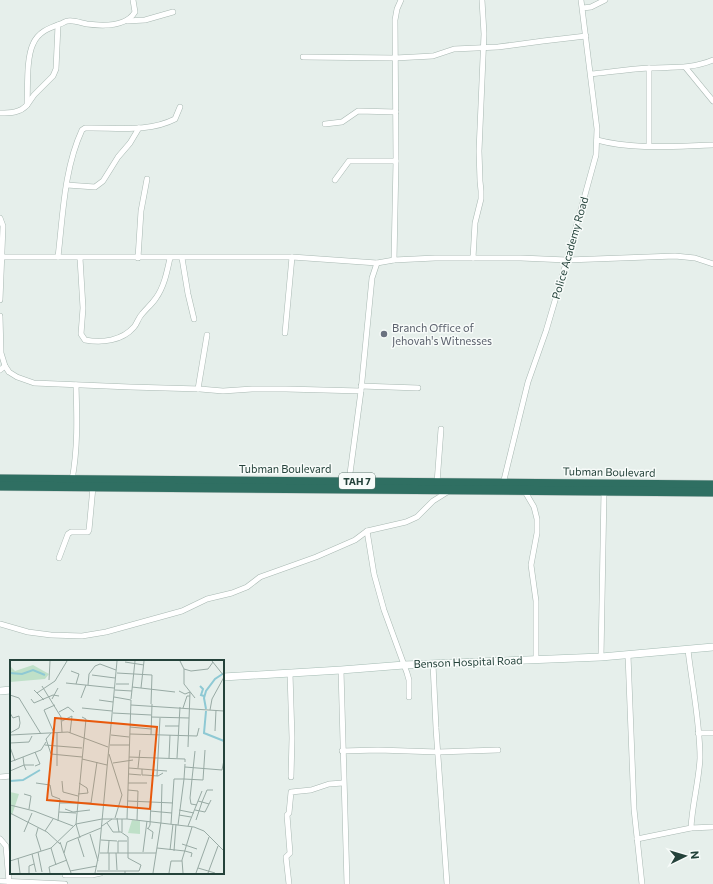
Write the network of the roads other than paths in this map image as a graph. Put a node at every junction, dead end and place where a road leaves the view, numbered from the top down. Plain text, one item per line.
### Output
1 (133, 0) edge
2 (401, 0) edge
3 (482, 0) edge
4 (581, 0) edge
5 (605, 0) edge
6 (583, 8) junction
7 (173, 12) dead end
8 (127, 21) junction
9 (58, 25) junction
10 (586, 36) junction
11 (483, 48) junction
12 (302, 57) dead end
13 (395, 58) junction
14 (713, 60) edge
15 (649, 68) junction
16 (686, 68) junction
17 (591, 74) junction
18 (713, 100) edge
19 (27, 105) junction
20 (180, 107) dead end
21 (0, 112) edge
22 (396, 112) junction
23 (325, 124) dead end
24 (139, 128) junction
25 (596, 140) junction
26 (713, 145) edge
27 (649, 146) junction
28 (396, 161) junction
29 (147, 179) dead end
30 (335, 180) dead end
31 (67, 185) junction
32 (0, 218) edge
33 (1, 257) edge
34 (58, 257) junction
35 (80, 258) junction
36 (138, 258) junction
37 (170, 258) junction
38 (182, 258) junction
39 (292, 258) junction
40 (473, 258) junction
41 (394, 260) junction
42 (567, 260) junction
43 (377, 263) junction
44 (713, 264) edge
45 (0, 300) edge
46 (0, 316) edge
47 (194, 319) dead end
48 (285, 333) dead end
49 (207, 335) dead end
50 (5, 366) junction
51 (0, 370) edge
52 (76, 385) junction
53 (361, 388) junction
54 (418, 388) dead end
55 (198, 389) junction
56 (442, 430) dead end
57 (0, 479) edge
58 (72, 480) junction
59 (349, 481) junction
60 (437, 483) junction
61 (713, 485) edge
62 (0, 486) edge
63 (93, 487) junction
64 (502, 487) junction
65 (450, 490) junction
66 (524, 490) junction
67 (604, 491) junction
68 (713, 492) edge
69 (367, 531) junction
70 (60, 558) dead end
71 (0, 624) edge
72 (713, 647) edge
73 (688, 650) junction
74 (628, 655) junction
75 (601, 657) junction
76 (536, 659) junction
77 (433, 664) junction
78 (404, 665) junction
79 (341, 670) junction
80 (290, 673) junction
81 (224, 676) edge
82 (409, 697) dead end
83 (698, 733) junction
84 (713, 733) edge
85 (498, 750) dead end
86 (342, 751) junction
87 (438, 752) junction
88 (291, 777) dead end
89 (343, 783) junction
90 (713, 827) edge
91 (691, 828) junction
92 (0, 839) edge
93 (636, 839) junction
94 (64, 874) edge
95 (96, 874) edge
96 (0, 881) edge
97 (9, 882) junction
98 (65, 884) edge
99 (288, 884) edge
100 (347, 884) edge
101 (447, 884) edge
102 (642, 884) edge

1 - 8 street
2 - 13 street
3 - 11 street
4 - 6 street, Police Academy Road
5 - 6 street
6 - 10 street, Police Academy Road
7 - 8 street
8 - 9 street
9 - 19 street
9 - 19 street
10 - 11 street
10 - 17 street, Police Academy Road
11 - 13 street
11 - 40 street
12 - 13 street
13 - 22 street
14 - 16 street
15 - 16 street
15 - 17 street
15 - 27 street
16 - 18 street
17 - 25 street, Police Academy Road
19 - 21 street
20 - 24 street
22 - 23 street
22 - 28 street
24 - 31 street
24 - 31 street
25 - 27 street
25 - 42 street, Police Academy Road
26 - 27 street
28 - 30 street
28 - 41 street
29 - 36 street
31 - 34 street
32 - 33 street
33 - 34 street
33 - 45 street
34 - 35 street
35 - 36 street
35 - 37 street
36 - 37 street
37 - 38 street
38 - 39 street
38 - 47 street
39 - 43 street
39 - 48 street
40 - 41 street
40 - 42 street
41 - 43 street
42 - 44 street
42 - 64 street, Police Academy Road
43 - 53 street
46 - 50 street
49 - 55 street
50 - 51 street
50 - 52 street
52 - 55 street
52 - 58 street
53 - 54 street
53 - 55 street
53 - 59 street
56 - 60 street
57 - 58 highway, Tubman Boulevard / TAH 7
58 - 59 highway, Tubman Boulevard / TAH 7
59 - 60 highway, Tubman Boulevard / TAH 7
60 - 64 highway, Tubman Boulevard / TAH 7
61 - 64 highway, Tubman Boulevard / TAH 7
62 - 63 highway, Tubman Boulevard / TAH 7
63 - 65 highway, Tubman Boulevard / TAH 7
63 - 70 street
64 - 65 highway, Tubman Boulevard / TAH 7
64 - 66 highway, Tubman Boulevard / TAH 7
65 - 69 street
66 - 67 highway, Tubman Boulevard / TAH 7
66 - 76 street
67 - 68 highway, Tubman Boulevard / TAH 7
67 - 75 street
69 - 71 street
69 - 78 street
72 - 73 street, Benson Hospital Road
73 - 74 street, Benson Hospital Road
73 - 83 street
74 - 75 street, Benson Hospital Road
74 - 93 street
75 - 76 street, Benson Hospital Road
76 - 77 street, Benson Hospital Road
77 - 78 street, Benson Hospital Road
77 - 87 street
78 - 79 street, Benson Hospital Road
78 - 82 street
79 - 80 street, Benson Hospital Road
79 - 86 street
80 - 81 street, Benson Hospital Road
80 - 88 street
83 - 84 street
83 - 91 street
85 - 87 street
86 - 87 street
86 - 89 street
87 - 101 street
89 - 99 street
89 - 100 street
90 - 91 street
91 - 93 street
92 - 97 street
93 - 102 street
94 - 95 street
94 - 98 street
96 - 97 street
97 - 98 street

